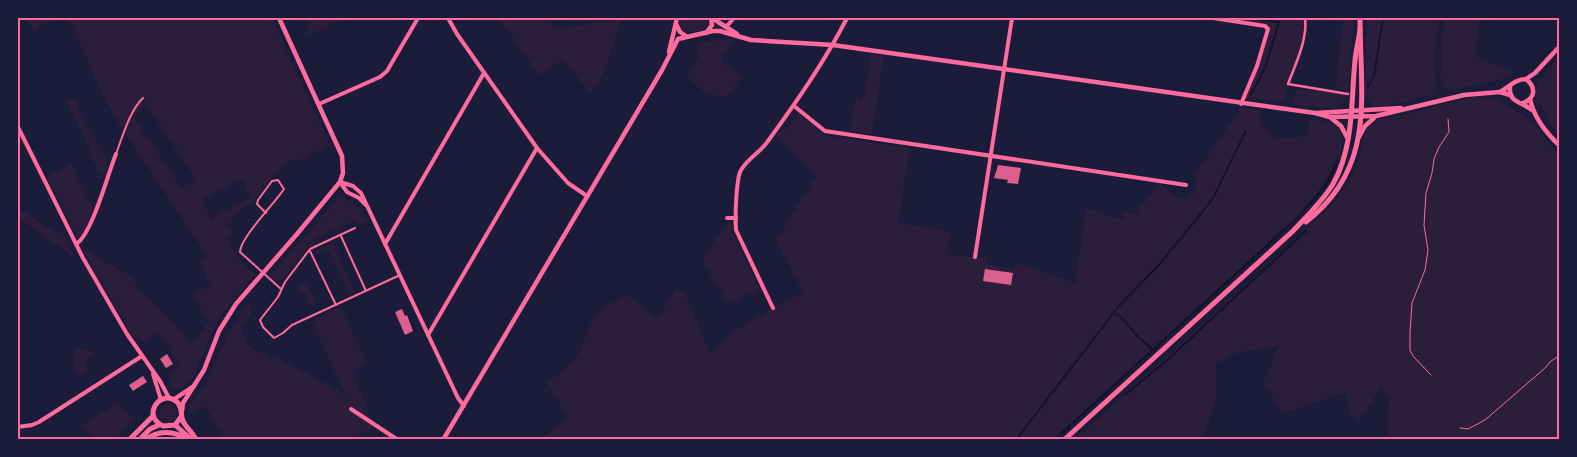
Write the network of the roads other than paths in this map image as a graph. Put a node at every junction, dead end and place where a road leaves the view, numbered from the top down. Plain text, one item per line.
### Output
1 (279, 18) edge
2 (418, 18) edge
3 (448, 18) edge
4 (712, 18) edge
5 (734, 18) edge
6 (847, 18) edge
7 (1012, 18) edge
8 (1213, 18) edge
9 (1305, 18) edge
10 (1360, 18) edge
11 (676, 20) edge
12 (726, 27) junction
13 (1360, 30) junction
14 (720, 31) junction
15 (705, 34) junction
16 (740, 37) junction
17 (690, 38) junction
18 (833, 45) junction
19 (1560, 46) edge
20 (668, 56) junction
21 (1003, 70) junction
22 (484, 73) junction
23 (1535, 73) junction
24 (1526, 79) junction
25 (1532, 84) junction
26 (1510, 87) junction
27 (1500, 92) junction
28 (1348, 94) dead end
29 (1510, 95) junction
30 (143, 98) dead end
31 (1530, 99) junction
32 (1523, 103) junction
33 (319, 104) junction
34 (1241, 104) junction
35 (794, 106) junction
36 (1412, 107) junction
37 (1361, 110) junction
38 (1532, 111) junction
39 (1315, 113) junction
40 (1351, 114) junction
41 (1376, 116) junction
42 (1330, 117) junction
43 (1361, 117) junction
44 (18, 127) edge
45 (1348, 139) junction
46 (1358, 141) junction
47 (1560, 146) edge
48 (537, 148) junction
49 (116, 154) joint
50 (991, 156) junction
51 (340, 182) junction
52 (1186, 185) dead end
53 (587, 196) junction
54 (368, 206) junction
55 (266, 213) junction
56 (727, 218) dead end
57 (736, 218) junction
58 (355, 228) dead end
59 (1293, 231) junction
60 (341, 235) junction
61 (76, 244) junction
62 (385, 244) junction
63 (310, 249) junction
64 (975, 257) dead end
65 (263, 273) junction
66 (400, 275) junction
67 (281, 290) junction
68 (366, 291) junction
69 (336, 305) junction
70 (773, 308) dead end
71 (428, 335) junction
72 (142, 356) junction
73 (152, 372) junction
74 (195, 385) junction
75 (171, 399) junction
76 (161, 400) junction
77 (464, 406) junction
78 (351, 409) dead end
79 (181, 414) junction
80 (153, 416) junction
81 (159, 425) junction
82 (175, 425) junction
83 (18, 427) edge
84 (129, 440) edge
85 (140, 440) edge
86 (145, 440) edge
87 (188, 440) edge
88 (192, 440) edge
89 (196, 440) edge
90 (398, 440) edge
91 (443, 440) edge
92 (1064, 440) edge

1 - 33 street
2 - 33 street
3 - 22 street
4 - 12 street
4 - 15 street
5 - 12 street
6 - 18 street
7 - 21 street
8 - 34 street
9 - 28 street
10 - 13 main road
11 - 17 street
11 - 20 street
12 - 14 street
12 - 16 street
13 - 37 main road
13 - 40 main road
14 - 15 street
14 - 16 street
15 - 17 street
16 - 18 street
17 - 20 street
18 - 21 street
18 - 35 street
19 - 23 street
20 - 53 street
21 - 34 street
21 - 50 street
22 - 48 street
22 - 62 street
23 - 24 street
23 - 25 street
24 - 25 street
24 - 26 street
25 - 31 street
26 - 27 street
26 - 29 street
27 - 29 street
27 - 36 street
29 - 32 street
30 - 49 lane
31 - 32 street
31 - 38 street
32 - 38 street
33 - 51 street
34 - 39 street
35 - 50 street
35 - 57 street
36 - 37 street
36 - 41 street
37 - 40 street
37 - 43 main road
38 - 47 street
39 - 40 street
39 - 42 street
40 - 42 street
40 - 43 street
40 - 45 main road
41 - 43 street
41 - 46 street
42 - 45 street
43 - 46 main road
44 - 61 street
45 - 59 main road
46 - 59 main road
48 - 53 street
48 - 71 street
49 - 61 street
50 - 52 street
50 - 64 street
51 - 54 street
51 - 54 street
51 - 65 street
53 - 77 street
54 - 62 street
55 - 55 lane
55 - 65 lane
56 - 57 street
57 - 70 street
58 - 60 lane
59 - 92 main road
60 - 63 lane
60 - 68 lane
61 - 72 street
62 - 66 street
63 - 67 lane
63 - 69 lane
65 - 67 lane
65 - 74 street
66 - 68 lane
66 - 71 street
67 - 69 lane
68 - 69 lane
71 - 77 street
72 - 73 street
72 - 83 street
73 - 75 street
73 - 76 street
74 - 75 street
74 - 79 street
75 - 76 main road
75 - 79 main road
76 - 80 main road
77 - 91 street
78 - 90 street
79 - 82 main road
79 - 89 main road
80 - 81 main road
80 - 84 main road
81 - 82 main road
81 - 85 main road
82 - 88 main road
86 - 87 main road

